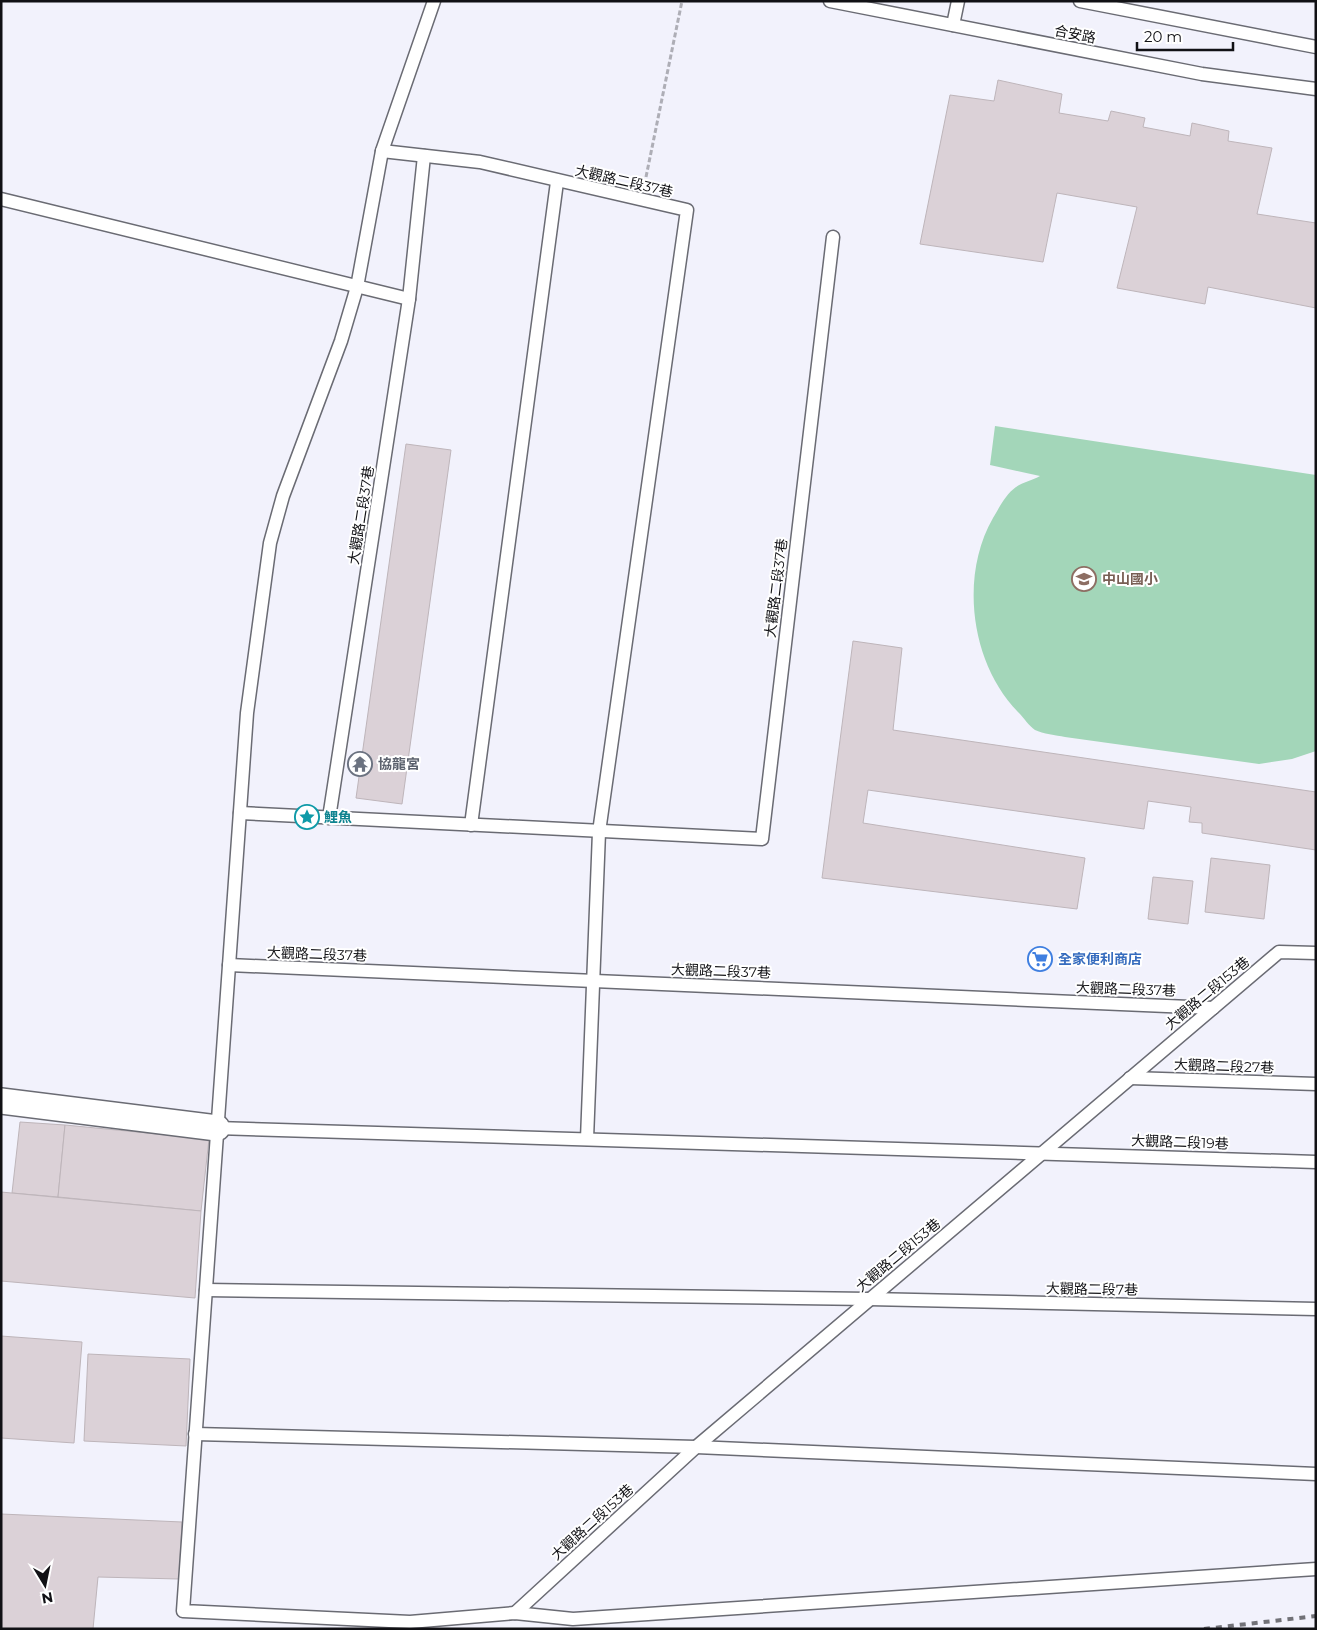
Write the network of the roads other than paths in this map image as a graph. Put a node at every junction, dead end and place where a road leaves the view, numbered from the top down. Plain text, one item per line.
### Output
1 (434, 1) edge
2 (830, 1) edge
3 (958, 1) edge
4 (1080, 1) edge
5 (953, 25) junction
6 (1316, 48) edge
7 (1316, 89) edge
8 (382, 151) junction
9 (424, 156) junction
10 (557, 182) junction
11 (1, 199) edge
12 (833, 237) dead end
13 (357, 287) junction
14 (409, 298) junction
15 (240, 813) junction
16 (330, 818) junction
17 (471, 825) junction
18 (599, 832) junction
19 (1316, 952) edge
20 (229, 965) junction
21 (592, 981) junction
22 (1213, 1008) junction
23 (1130, 1078) junction
24 (1316, 1084) edge
25 (1, 1101) edge
26 (217, 1128) junction
27 (587, 1139) junction
28 (1043, 1152) junction
29 (1316, 1162) edge
30 (206, 1290) junction
31 (869, 1299) junction
32 (1316, 1309) edge
33 (196, 1434) junction
34 (696, 1447) junction
35 (1316, 1474) edge
36 (1316, 1569) edge
37 (515, 1613) junction

1 - 8 lane
2 - 5 lane, 合安路
3 - 5 lane
4 - 6 lane
5 - 7 lane, 合安路
8 - 9 lane, 大觀路二段37巷
8 - 13 lane
9 - 10 lane, 大觀路二段37巷
9 - 14 lane, 大觀路二段37巷
10 - 17 lane, 大觀路二段37巷
10 - 18 lane, 大觀路二段37巷
11 - 13 lane
12 - 18 lane, 大觀路二段37巷
13 - 14 lane
13 - 15 lane
14 - 16 lane, 大觀路二段37巷
15 - 16 lane, 大觀路二段37巷
15 - 20 lane
16 - 17 lane, 大觀路二段37巷
17 - 18 lane, 大觀路二段37巷
18 - 21 lane
19 - 22 lane, 大觀路二段153巷
20 - 21 lane, 大觀路二段37巷
20 - 26 lane
21 - 22 lane, 大觀路二段37巷
21 - 27 lane
22 - 23 lane, 大觀路二段153巷
23 - 24 lane, 大觀路二段27巷
23 - 28 lane, 大觀路二段153巷
25 - 26 street
26 - 27 lane, 大觀路二段19巷
26 - 30 lane
27 - 28 lane, 大觀路二段19巷
28 - 29 lane, 大觀路二段19巷
28 - 31 lane, 大觀路二段153巷
30 - 31 lane, 大觀路二段7巷
30 - 33 lane
31 - 32 lane, 大觀路二段7巷
31 - 34 lane, 大觀路二段153巷
33 - 34 lane
33 - 37 lane
34 - 35 lane
34 - 37 lane, 大觀路二段153巷
36 - 37 lane

